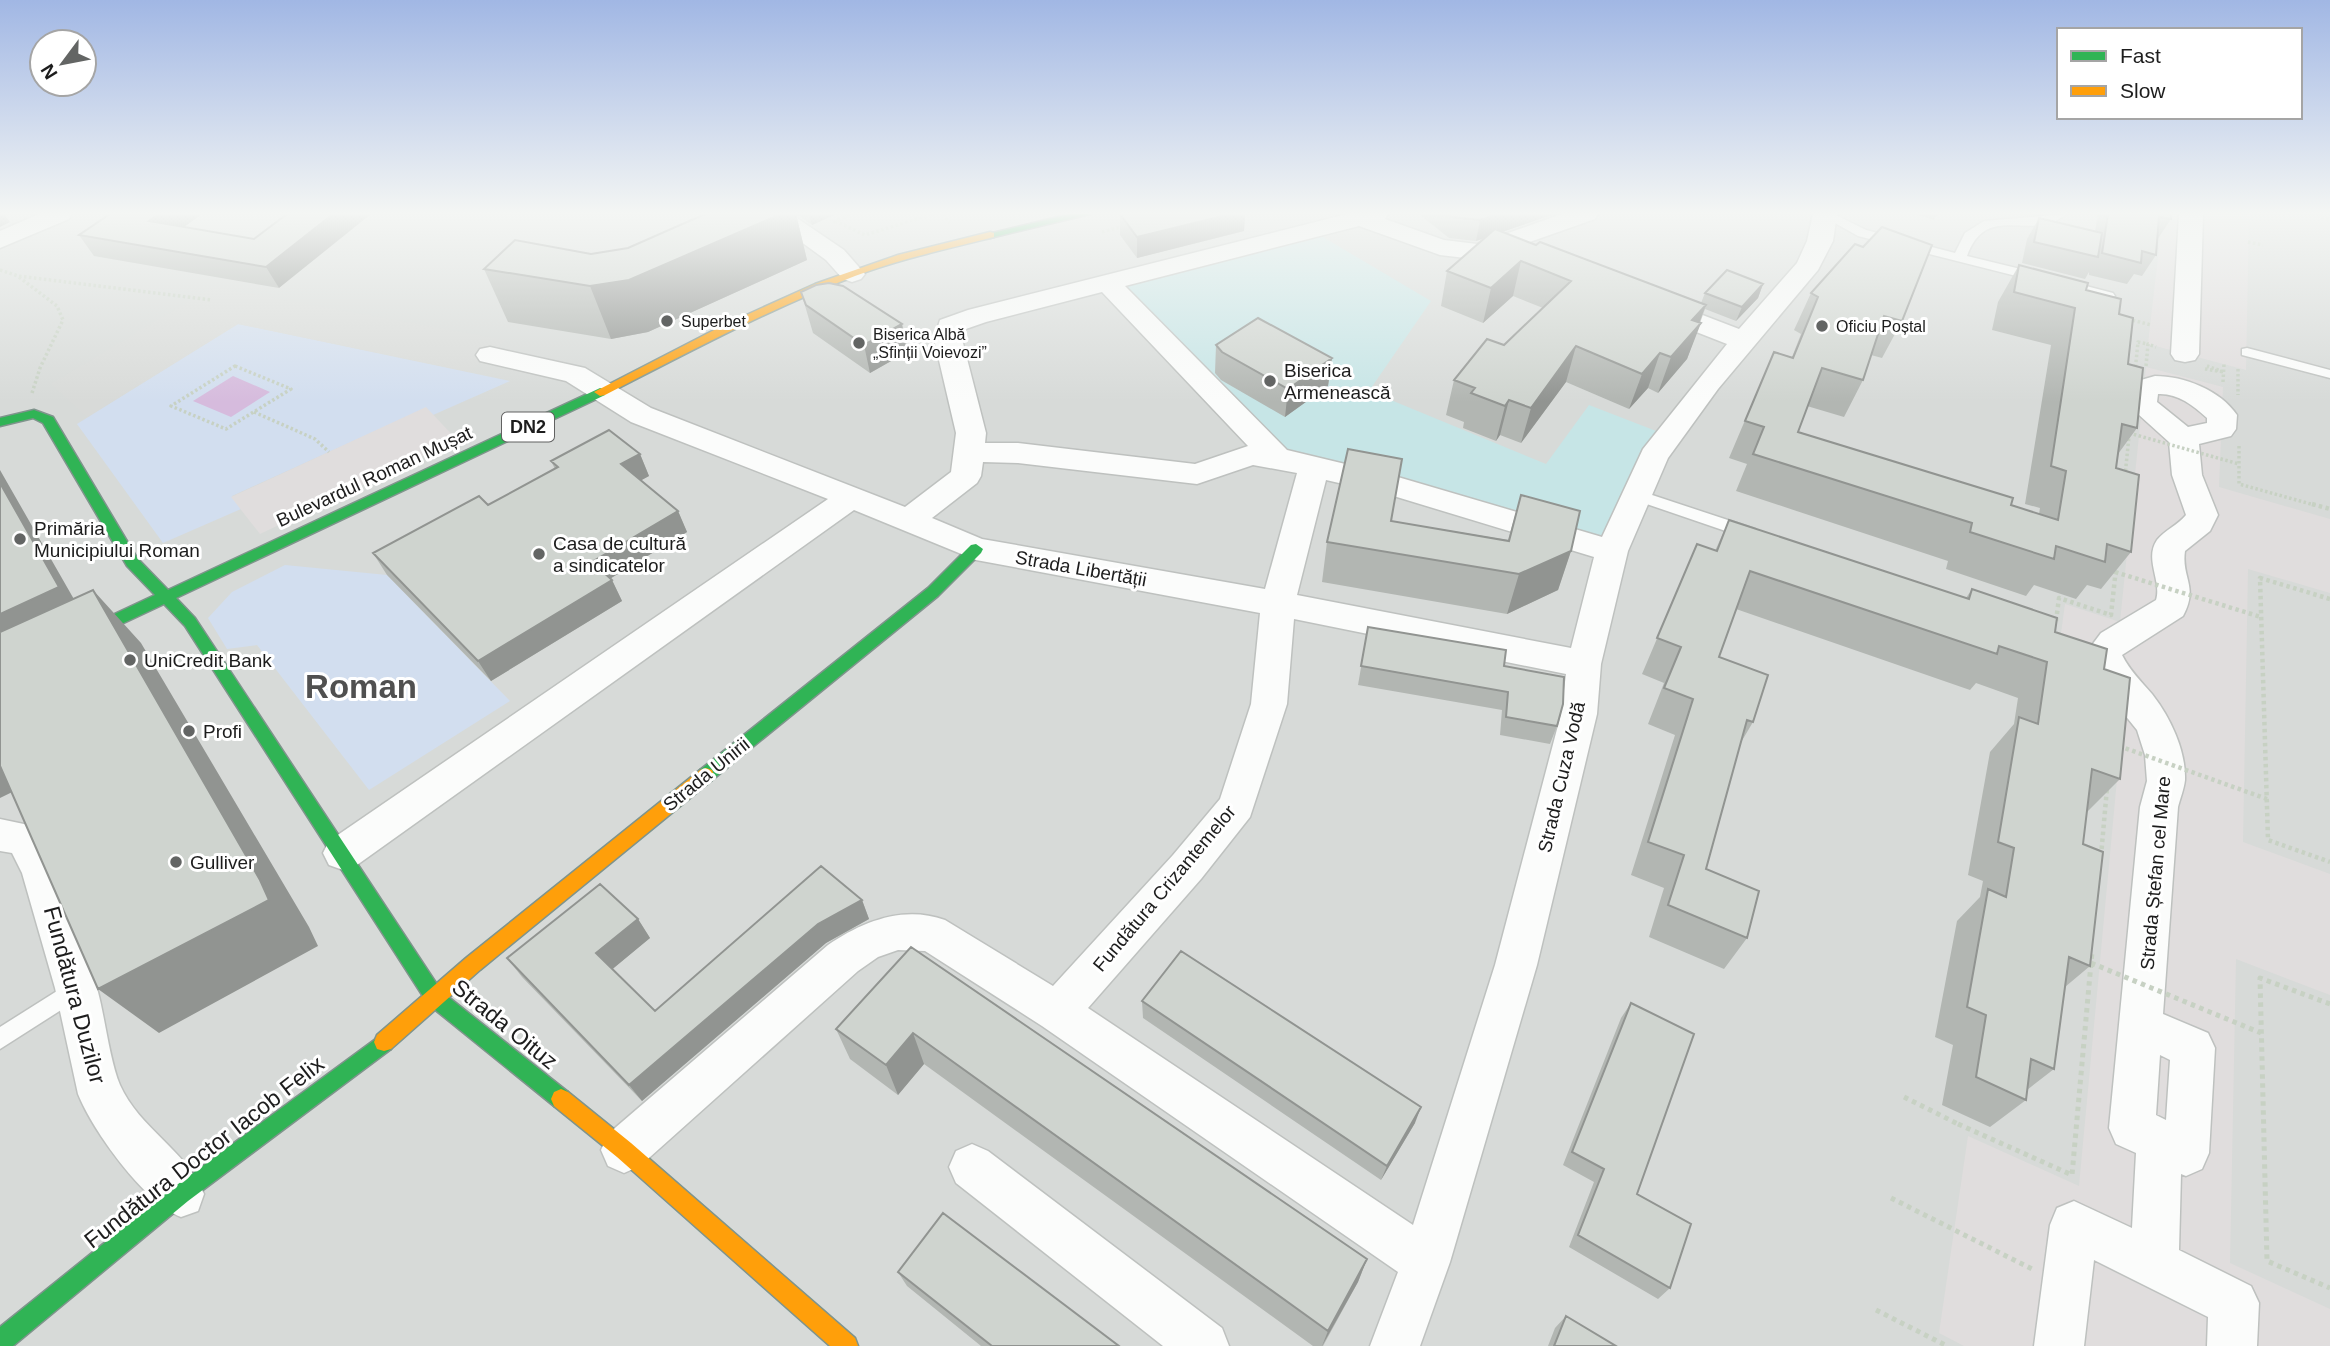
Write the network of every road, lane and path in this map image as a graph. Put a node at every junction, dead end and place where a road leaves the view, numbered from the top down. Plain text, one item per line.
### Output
1 (19, 277) edge
2 (25, 277) edge
3 (845, 277) edge
4 (1128, 277) edge
5 (1798, 277) edge
6 (2035, 277) edge
7 (2188, 277) edge
8 (1107, 282) junction
9 (2108, 296) edge
10 (1630, 297) edge
11 (212, 300) dead end
12 (1745, 341) junction
13 (2246, 352) dead end
14 (2185, 354) dead end
15 (490, 355) dead end
16 (2224, 364) dead end
17 (2146, 367) edge
18 (2238, 368) dead end
19 (2330, 374) edge
20 (2134, 381) edge
21 (2223, 387) dead end
22 (603, 391) junction
23 (2238, 395) dead end
24 (254, 412) junction
25 (25, 414) junction
26 (2130, 420) edge
27 (0, 422) edge
28 (2129, 433) junction
29 (2239, 436) dead end
30 (2183, 438) dead end
31 (329, 452) dead end
32 (968, 452) junction
33 (1277, 458) junction
34 (2239, 464) junction
35 (1314, 467) junction
36 (2123, 489) edge
37 (1637, 495) junction
38 (850, 496) junction
39 (2330, 509) edge
40 (907, 521) junction
41 (1769, 540) edge
42 (976, 549) junction
43 (1612, 551) junction
44 (2116, 558) edge
45 (2115, 572) junction
46 (167, 596) junction
47 (2330, 599) edge
48 (1278, 604) junction
49 (2261, 617) junction
50 (2077, 639) junction
51 (1584, 664) junction
52 (0, 675) edge
53 (2111, 743) edge
54 (2107, 785) edge
55 (2267, 799) junction
56 (0, 835) edge
57 (343, 853) junction
58 (2330, 862) edge
59 (2100, 867) edge
60 (2092, 949) edge
61 (2091, 963) junction
62 (76, 988) junction
63 (435, 998) junction
64 (2330, 1004) edge
65 (1057, 1012) junction
66 (2141, 1026) junction
67 (2261, 1033) junction
68 (0, 1039) edge
69 (1904, 1097) dead end
70 (2159, 1141) junction
71 (624, 1150) junction
72 (972, 1167) dead end
73 (181, 1194) junction
74 (1891, 1198) dead end
75 (1426, 1262) junction
76 (2154, 1264) junction
77 (2067, 1287) junction
78 (2330, 1288) edge
79 (1876, 1311) dead end
80 (0, 1342) edge
81 (847, 1346) edge
82 (1204, 1346) edge
83 (1395, 1346) edge
84 (1947, 1346) edge
85 (2059, 1346) edge
86 (2232, 1346) edge

1 - 25 path
2 - 11 path
3 - 22 street, Bulevardul Roman Mușat / DN2
4 - 8 street
5 - 12 street, Strada Cuza Vodă
6 - 9 lane
7 - 14 street
8 - 32 street
8 - 33 street
10 - 12 street
12 - 37 street, Strada Cuza Vodă
13 - 19 lane
15 - 22 street, Strada Libertății
16 - 21 path
17 - 20 path, bridge
18 - 23 path
22 - 38 street, Strada Libertății
22 - 46 street, Bulevardul Roman Mușat / DN2
24 - 24 path
24 - 31 path
25 - 27 street
25 - 46 street, Strada Oituz
26 - 28 path
28 - 34 path, bridge
28 - 36 path, bridge
29 - 34 path
30 - 50 street
32 - 33 street
32 - 40 street
33 - 35 street
34 - 39 path
35 - 43 street
35 - 48 street, Fundătura Crizantemelor
37 - 41 lane
37 - 43 street, Strada Cuza Vodă
38 - 40 street, Strada Libertății
38 - 57 street
40 - 42 street, Strada Libertății
42 - 48 street, Strada Libertății
42 - 63 street, Strada Unirii
43 - 51 street, Strada Cuza Vodă
44 - 45 path, bridge
45 - 49 path, bridge
45 - 50 path, bridge
46 - 52 street, Bulevardul Roman Mușat / DN2
46 - 57 street, Strada Oituz
47 - 49 path
48 - 51 street, Strada Libertății
48 - 65 street, Fundătura Crizantemelor
49 - 55 path
50 - 66 street, Strada Ștefan cel Mare
51 - 75 street, Strada Cuza Vodă
53 - 55 path, bridge
54 - 59 path, bridge
55 - 58 path
56 - 62 street, Fundătura Duzilor
57 - 63 street, Strada Oituz
60 - 61 path, bridge
61 - 67 path, bridge
61 - 69 path, bridge
62 - 68 lane
62 - 73 street, Fundătura Duzilor
63 - 71 street, Strada Oituz
63 - 73 street, Fundătura Doctor Iacob Felix
64 - 67 path
65 - 71 street
65 - 75 street
66 - 70 street, Strada Ștefan cel Mare
66 - 70 street, Strada Ștefan cel Mare
67 - 78 path
70 - 76 street
71 - 81 street, Strada Oituz
72 - 82 street
73 - 80 street, Fundătura Doctor Iacob Felix
74 - 77 path
75 - 83 street, Strada Cuza Vodă
76 - 77 street
76 - 86 street
77 - 85 street
79 - 84 path

